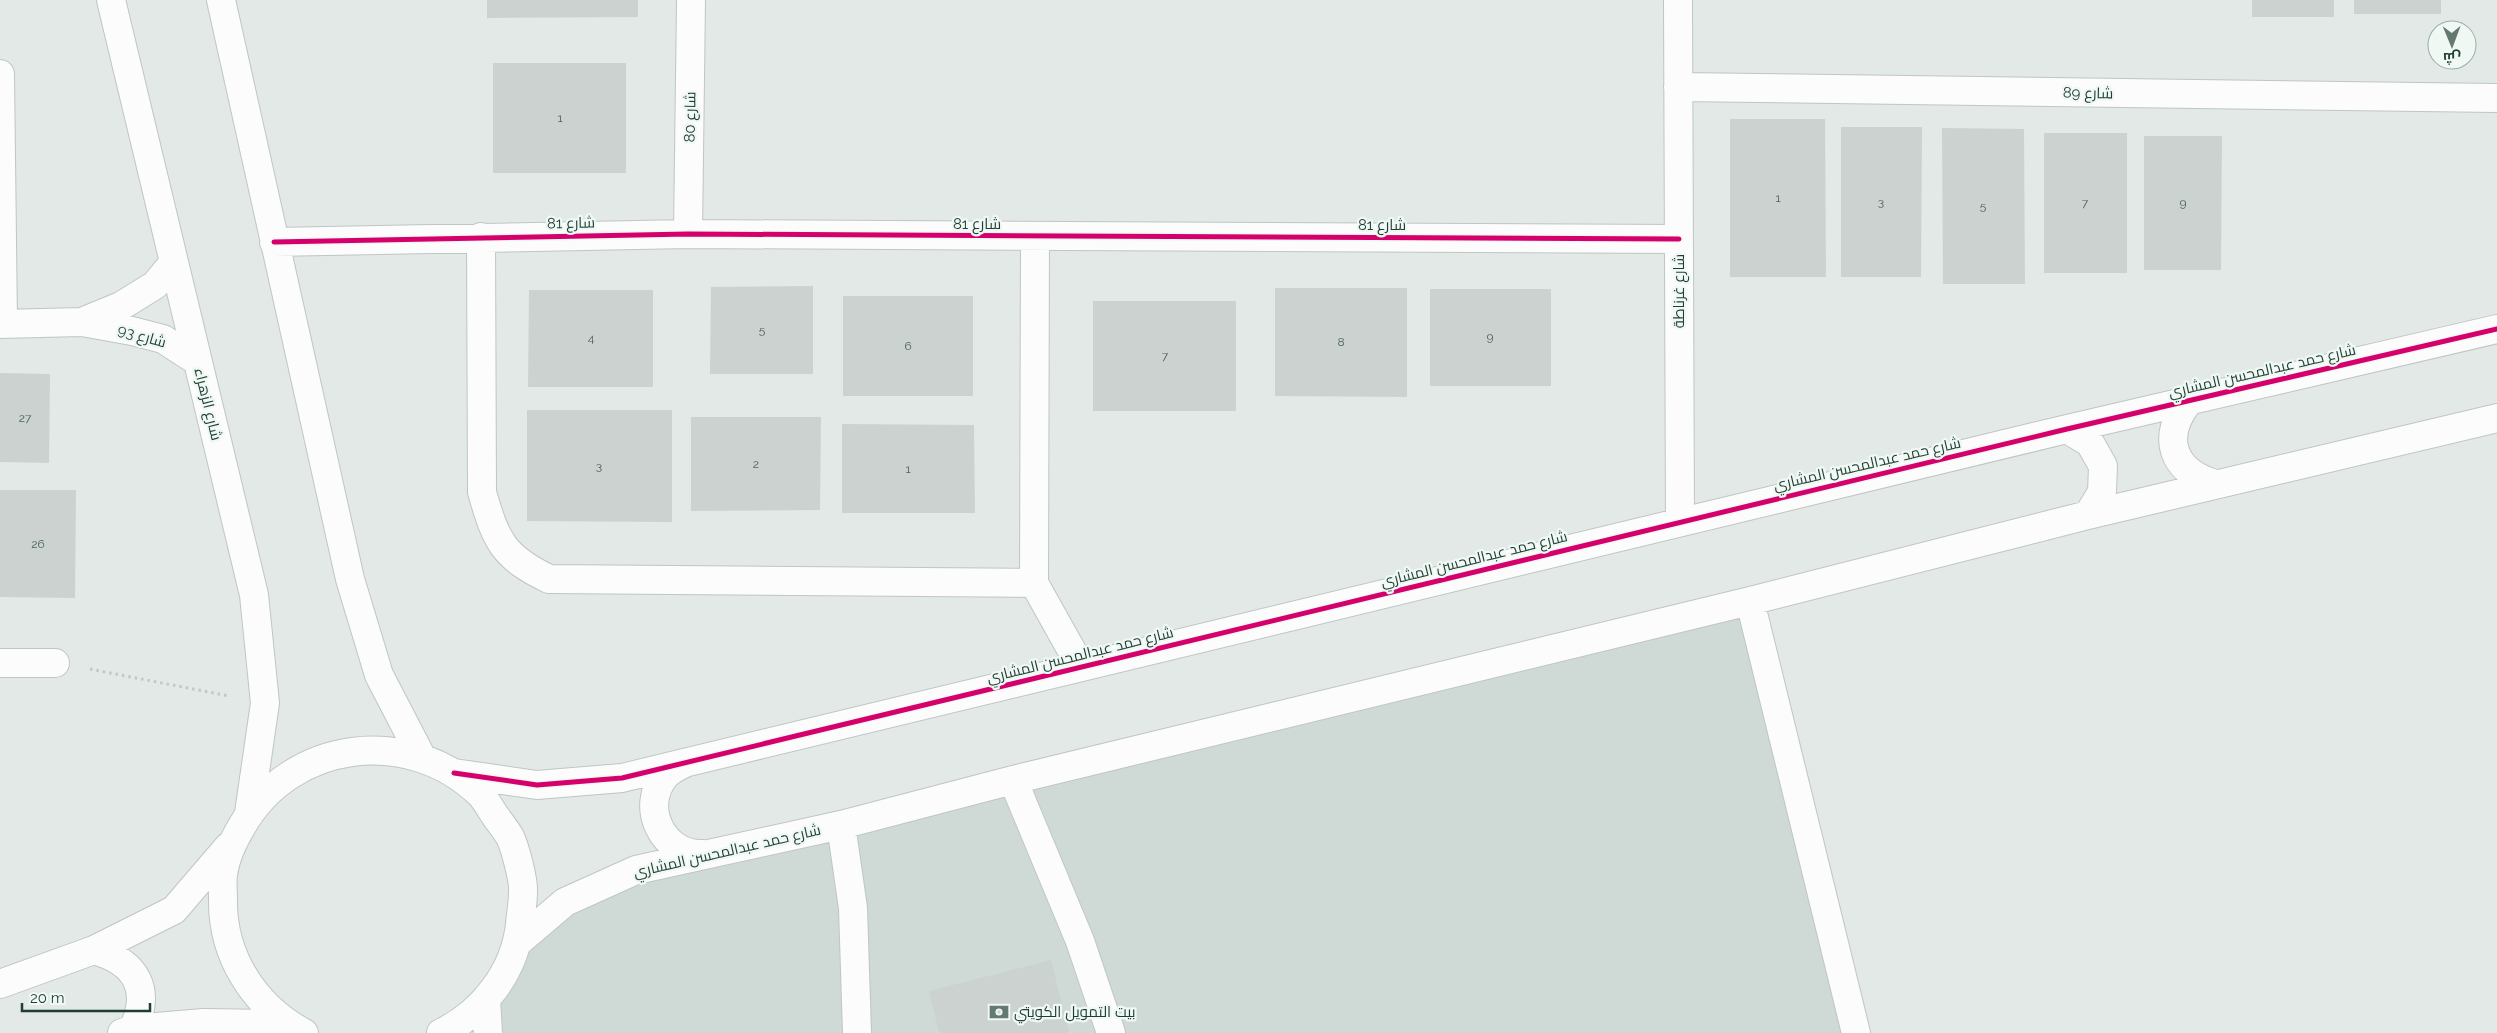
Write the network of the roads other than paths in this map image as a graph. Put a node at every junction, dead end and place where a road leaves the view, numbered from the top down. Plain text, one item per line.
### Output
1 (111, 0) edge
2 (221, 0) edge
3 (691, 0) edge
4 (1678, 0) edge
5 (0, 74) edge
6 (1678, 87) junction
7 (2497, 98) edge
8 (688, 234) junction
9 (481, 237) junction
10 (1035, 237) junction
11 (1679, 239) junction
12 (274, 242) junction
13 (174, 262) junction
14 (82, 322) junction
15 (2, 324) edge
16 (2497, 330) edge
17 (198, 361) junction
18 (2189, 401) junction
19 (2497, 418) edge
20 (2067, 429) junction
21 (2215, 484) junction
22 (2088, 515) junction
23 (1680, 522) junction
24 (1034, 583) junction
25 (1750, 601) junction
26 (0, 663) edge
27 (55, 663) road end
28 (1081, 667) junction
29 (422, 758) junction
30 (686, 762) junction
31 (454, 773) junction
32 (1013, 780) junction
33 (249, 813) junction
34 (841, 825) junction
35 (232, 842) junction
36 (718, 854) junction
37 (518, 942) junction
38 (94, 950) junction
39 (0, 984) edge
40 (486, 999) junction
41 (295, 1028) edge
42 (127, 1031) edge
43 (440, 1033) edge
44 (488, 1033) edge
45 (857, 1033) edge
46 (1112, 1033) edge
47 (1856, 1033) edge

1 - 13 street, شارع الزهراء
2 - 12 street
3 - 8 street, شارع 80
4 - 6 street, شارع غرناطة
5 - 15 street
6 - 7 street, شارع 89
6 - 11 street, شارع غرناطة
8 - 9 street, شارع 81
8 - 10 street, شارع 81
9 - 12 street, شارع 81
9 - 24 street
10 - 11 street, شارع 81
10 - 24 street
11 - 23 street, شارع غرناطة
12 - 29 street
13 - 14 street, شارع 93
13 - 17 street, شارع الزهراء
14 - 15 street, شارع 93
14 - 17 street, شارع 93
16 - 18 street, شارع حمد عبدالمحسن المشاري
17 - 33 street, شارع الزهراء
18 - 20 street, شارع حمد عبدالمحسن المشاري
18 - 21 street
19 - 21 street, شارع حمد عبدالمحسن المشاري
20 - 22 street
20 - 23 street, شارع حمد عبدالمحسن المشاري
21 - 22 street, شارع حمد عبدالمحسن المشاري
22 - 25 street, شارع حمد عبدالمحسن المشاري
23 - 28 street, شارع حمد عبدالمحسن المشاري
24 - 28 street
25 - 32 street, شارع حمد عبدالمحسن المشاري
25 - 47 street
26 - 27 street
28 - 30 street, شارع حمد عبدالمحسن المشاري
29 - 31 street
29 - 33 street
30 - 31 street, شارع حمد عبدالمحسن المشاري
30 - 36 street
31 - 37 street
32 - 34 street, شارع حمد عبدالمحسن المشاري
32 - 46 street
33 - 35 street
34 - 36 street, شارع حمد عبدالمحسن المشاري
34 - 45 street
35 - 38 street
35 - 41 street
36 - 37 street, شارع حمد عبدالمحسن المشاري
37 - 40 street
38 - 39 street
38 - 42 street
40 - 43 street
40 - 44 street
41 - 42 street

